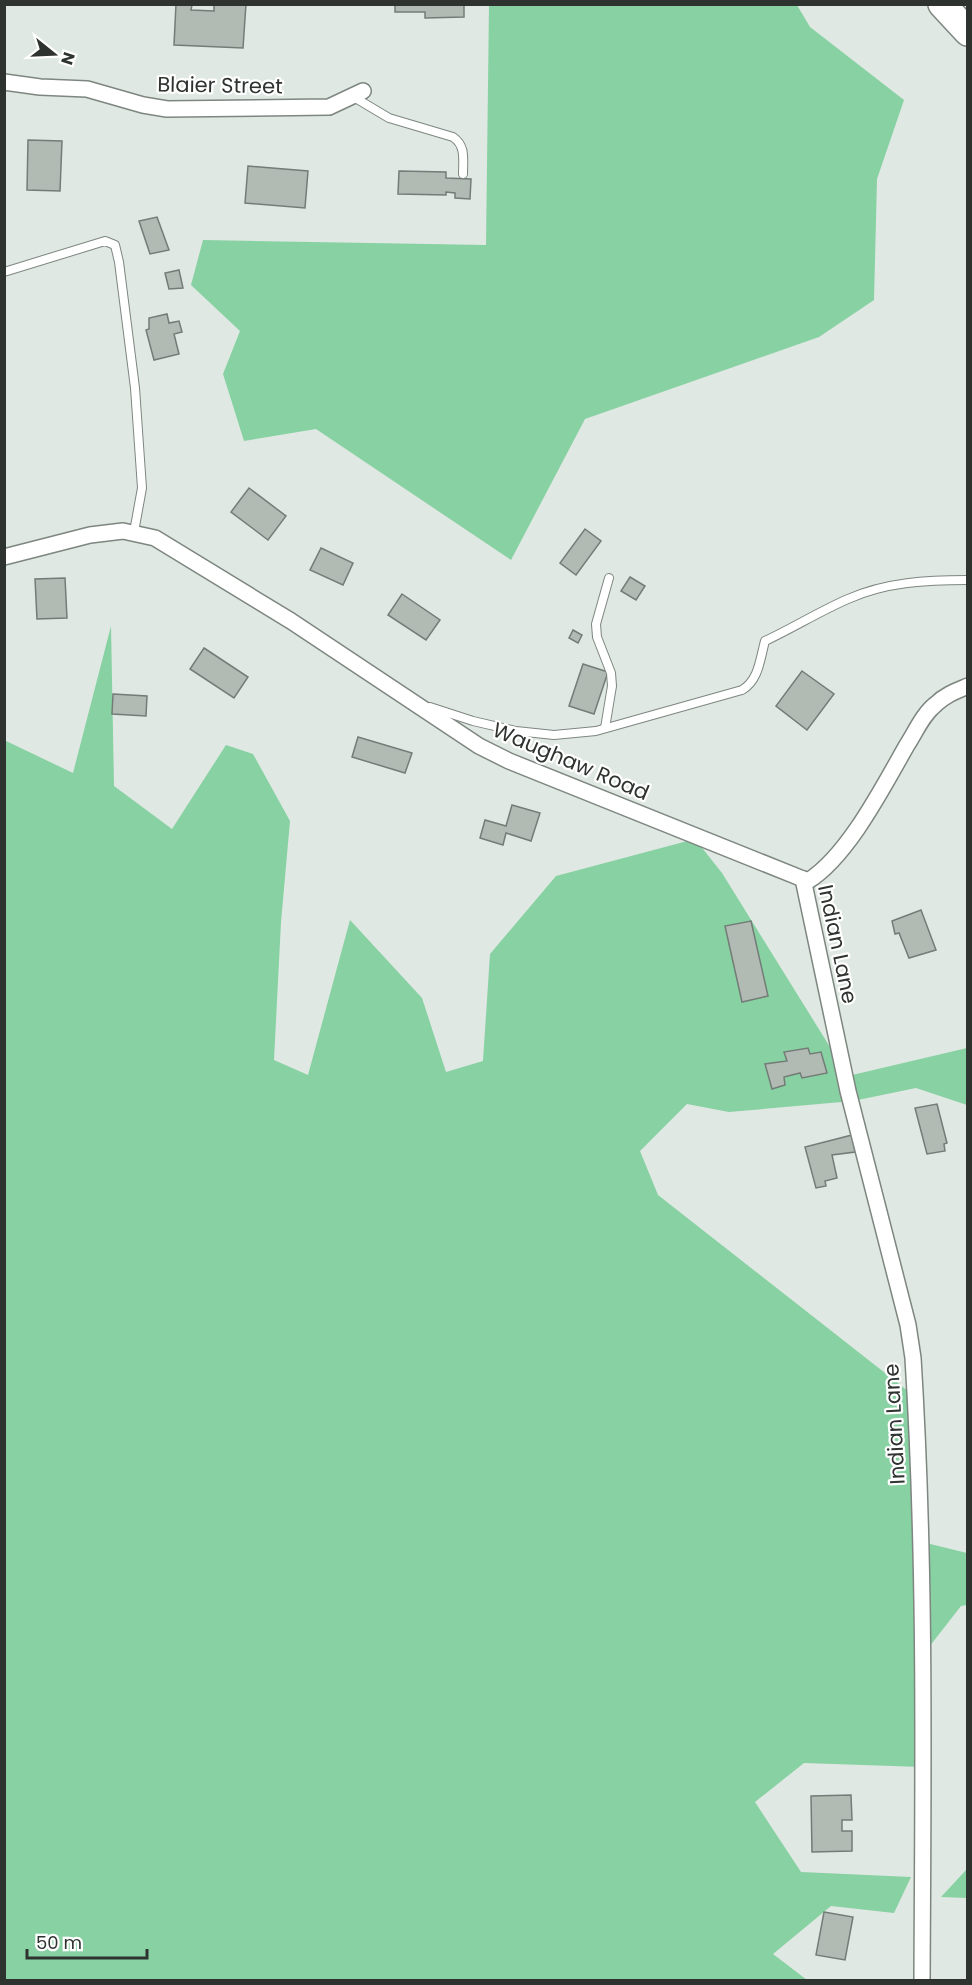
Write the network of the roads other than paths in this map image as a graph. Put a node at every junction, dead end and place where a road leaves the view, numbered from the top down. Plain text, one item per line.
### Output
1 (942, 4) edge
2 (968, 32) edge
3 (4, 82) edge
4 (357, 94) joint
5 (463, 174) dead end
6 (4, 272) edge
7 (134, 532) junction
8 (4, 557) edge
9 (609, 578) dead end
10 (968, 580) edge
11 (968, 686) edge
12 (416, 703) junction
13 (605, 728) junction
14 (803, 879) junction
15 (921, 1980) edge

1 - 2 highway
3 - 4 street, Blaier Street
4 - 5 lane
6 - 7 lane
7 - 8 street, Waughaw Road
7 - 12 street, Waughaw Road
9 - 13 lane
10 - 13 lane
11 - 14 street
12 - 13 lane
12 - 14 street, Waughaw Road
14 - 15 street, Indian Lane

